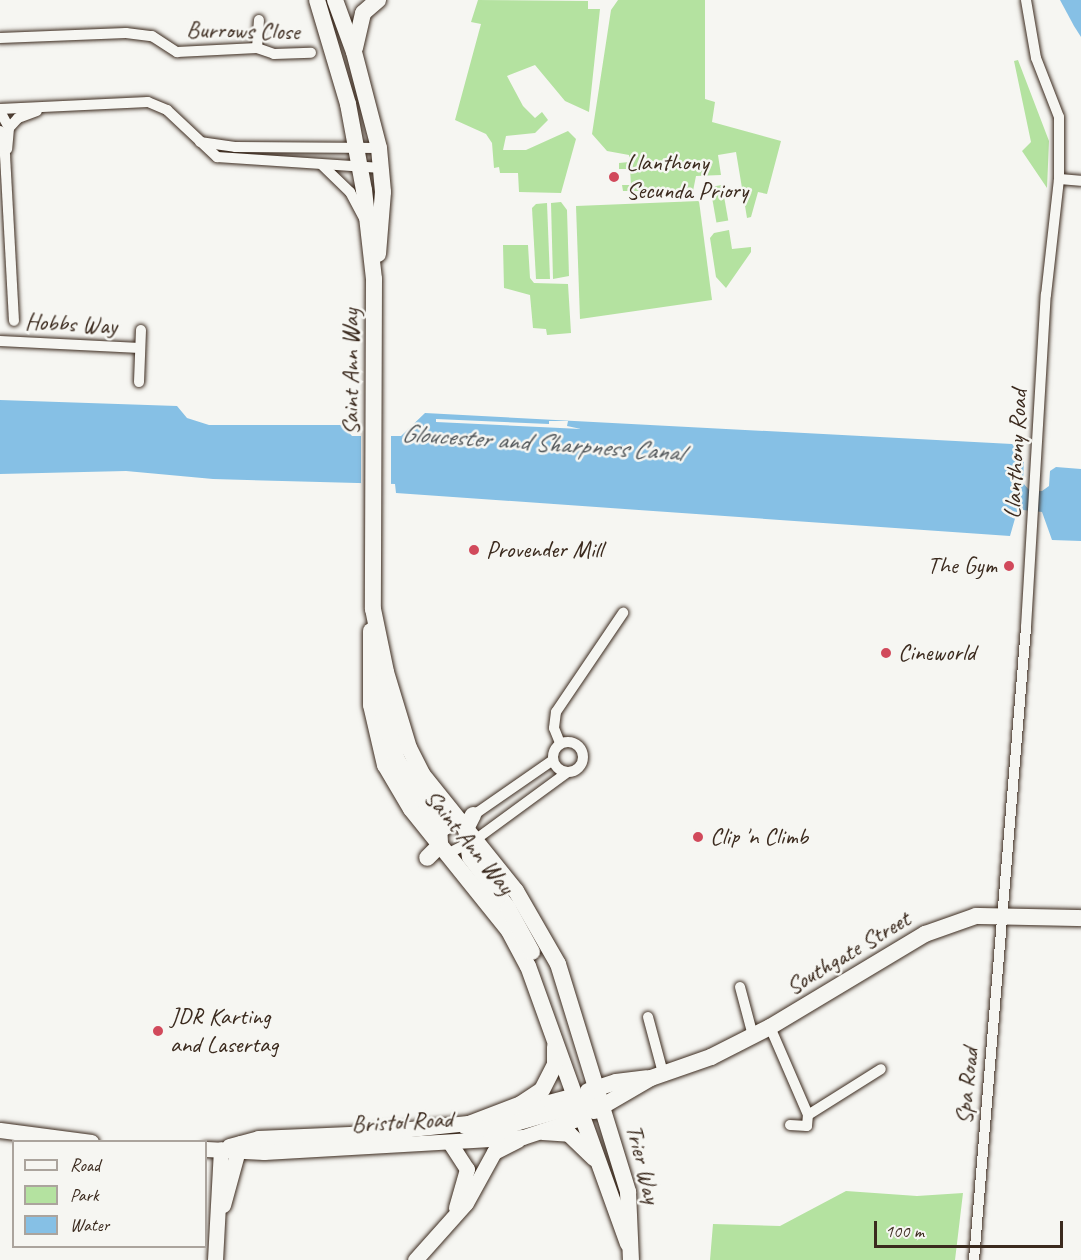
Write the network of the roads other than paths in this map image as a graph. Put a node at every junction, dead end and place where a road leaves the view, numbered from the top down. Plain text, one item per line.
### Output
1 (317, 0) edge
2 (335, 0) edge
3 (378, 0) edge
4 (1026, 0) edge
5 (259, 20) dead end
6 (0, 38) edge
7 (257, 48) junction
8 (354, 52) junction
9 (311, 53) dead end
10 (42, 108) junction
11 (0, 110) edge
12 (4, 129) edge
13 (200, 142) junction
14 (357, 147) junction
15 (379, 148) junction
16 (319, 164) junction
17 (360, 167) junction
18 (382, 168) junction
19 (1059, 179) junction
20 (1081, 181) edge
21 (368, 226) junction
22 (374, 279) junction
23 (14, 321) dead end
24 (141, 330) dead end
25 (0, 341) edge
26 (140, 348) junction
27 (139, 382) dead end
28 (373, 609) junction
29 (623, 613) dead end
30 (378, 633) junction
31 (560, 743) junction
32 (553, 760) junction
33 (568, 772) junction
34 (468, 830) junction
35 (441, 842) junction
36 (427, 858) dead end
37 (1002, 915) junction
38 (1081, 918) edge
39 (740, 987) dead end
40 (648, 1017) dead end
41 (770, 1028) junction
42 (552, 1029) junction
43 (753, 1036) junction
44 (880, 1068) dead end
45 (657, 1076) junction
46 (598, 1087) junction
47 (579, 1105) junction
48 (603, 1106) junction
49 (808, 1115) junction
50 (464, 1125) junction
51 (790, 1125) dead end
52 (0, 1130) edge
53 (543, 1132) junction
54 (524, 1137) junction
55 (75, 1140) edge
56 (450, 1143) junction
57 (241, 1147) junction
58 (213, 1149) edge
59 (602, 1169) junction
60 (454, 1212) junction
61 (217, 1219) junction
62 (631, 1256) edge
63 (215, 1260) edge
64 (415, 1260) edge
65 (974, 1260) edge

1 - 14 main road, Saint Ann Way
2 - 8 main road, Saint Ann Way
3 - 8 main road
4 - 19 street, Llanthony Road
5 - 7 street
6 - 7 street, Burrows Close
7 - 9 street, Burrows Close
8 - 15 main road, Saint Ann Way
10 - 11 street
10 - 12 street
10 - 13 street
11 - 12 street
12 - 23 street
13 - 14 street
13 - 16 street
14 - 15 street
14 - 17 main road, Saint Ann Way
15 - 18 main road, Saint Ann Way
16 - 17 street
16 - 21 street
17 - 18 street
17 - 21 main road, Saint Ann Way
18 - 22 main road, Saint Ann Way
19 - 20 street
19 - 37 street, Llanthony Road
21 - 22 main road, Saint Ann Way
22 - 28 main road, Saint Ann Way
24 - 26 street, Hobbs Way
25 - 26 street, Hobbs Way
26 - 27 street, Hobbs Way
28 - 30 main road, Saint Ann Way
28 - 35 main road, Saint Ann Way
29 - 31 street
30 - 34 main road, Saint Ann Way
30 - 35 main road
31 - 32 street
31 - 33 street
32 - 33 street
32 - 34 street
33 - 34 street
34 - 35 street
34 - 35 street
34 - 42 main road
34 - 46 main road, Saint Ann Way
35 - 36 main road
35 - 42 main road, Saint Ann Way
37 - 38 main road, Southgate Street
37 - 41 main road, Southgate Street
37 - 65 street, Spa Road
39 - 43 street
40 - 45 street
41 - 43 main road, Southgate Street
41 - 49 street
42 - 47 main road, Saint Ann Way
42 - 50 main road
43 - 45 main road, Southgate Street
44 - 49 street
45 - 46 main road, Southgate Street
45 - 48 main road, Southgate Street
46 - 47 main road, Southgate Street
46 - 48 main road, Trier Way
47 - 48 main road, Southgate Street
47 - 50 main road
47 - 53 main road, Bristol Road
47 - 59 main road, Trier Way
48 - 62 main road, Trier Way
49 - 51 street
50 - 57 main road, Bristol Road
52 - 55 main road
53 - 54 main road, Bristol Road
53 - 59 main road
54 - 56 main road, Bristol Road
54 - 60 main road
56 - 57 main road, Bristol Road
56 - 60 main road
57 - 58 main road, Bristol Road
57 - 61 main road
58 - 61 main road
59 - 62 main road, Trier Way
60 - 64 main road
61 - 63 main road

